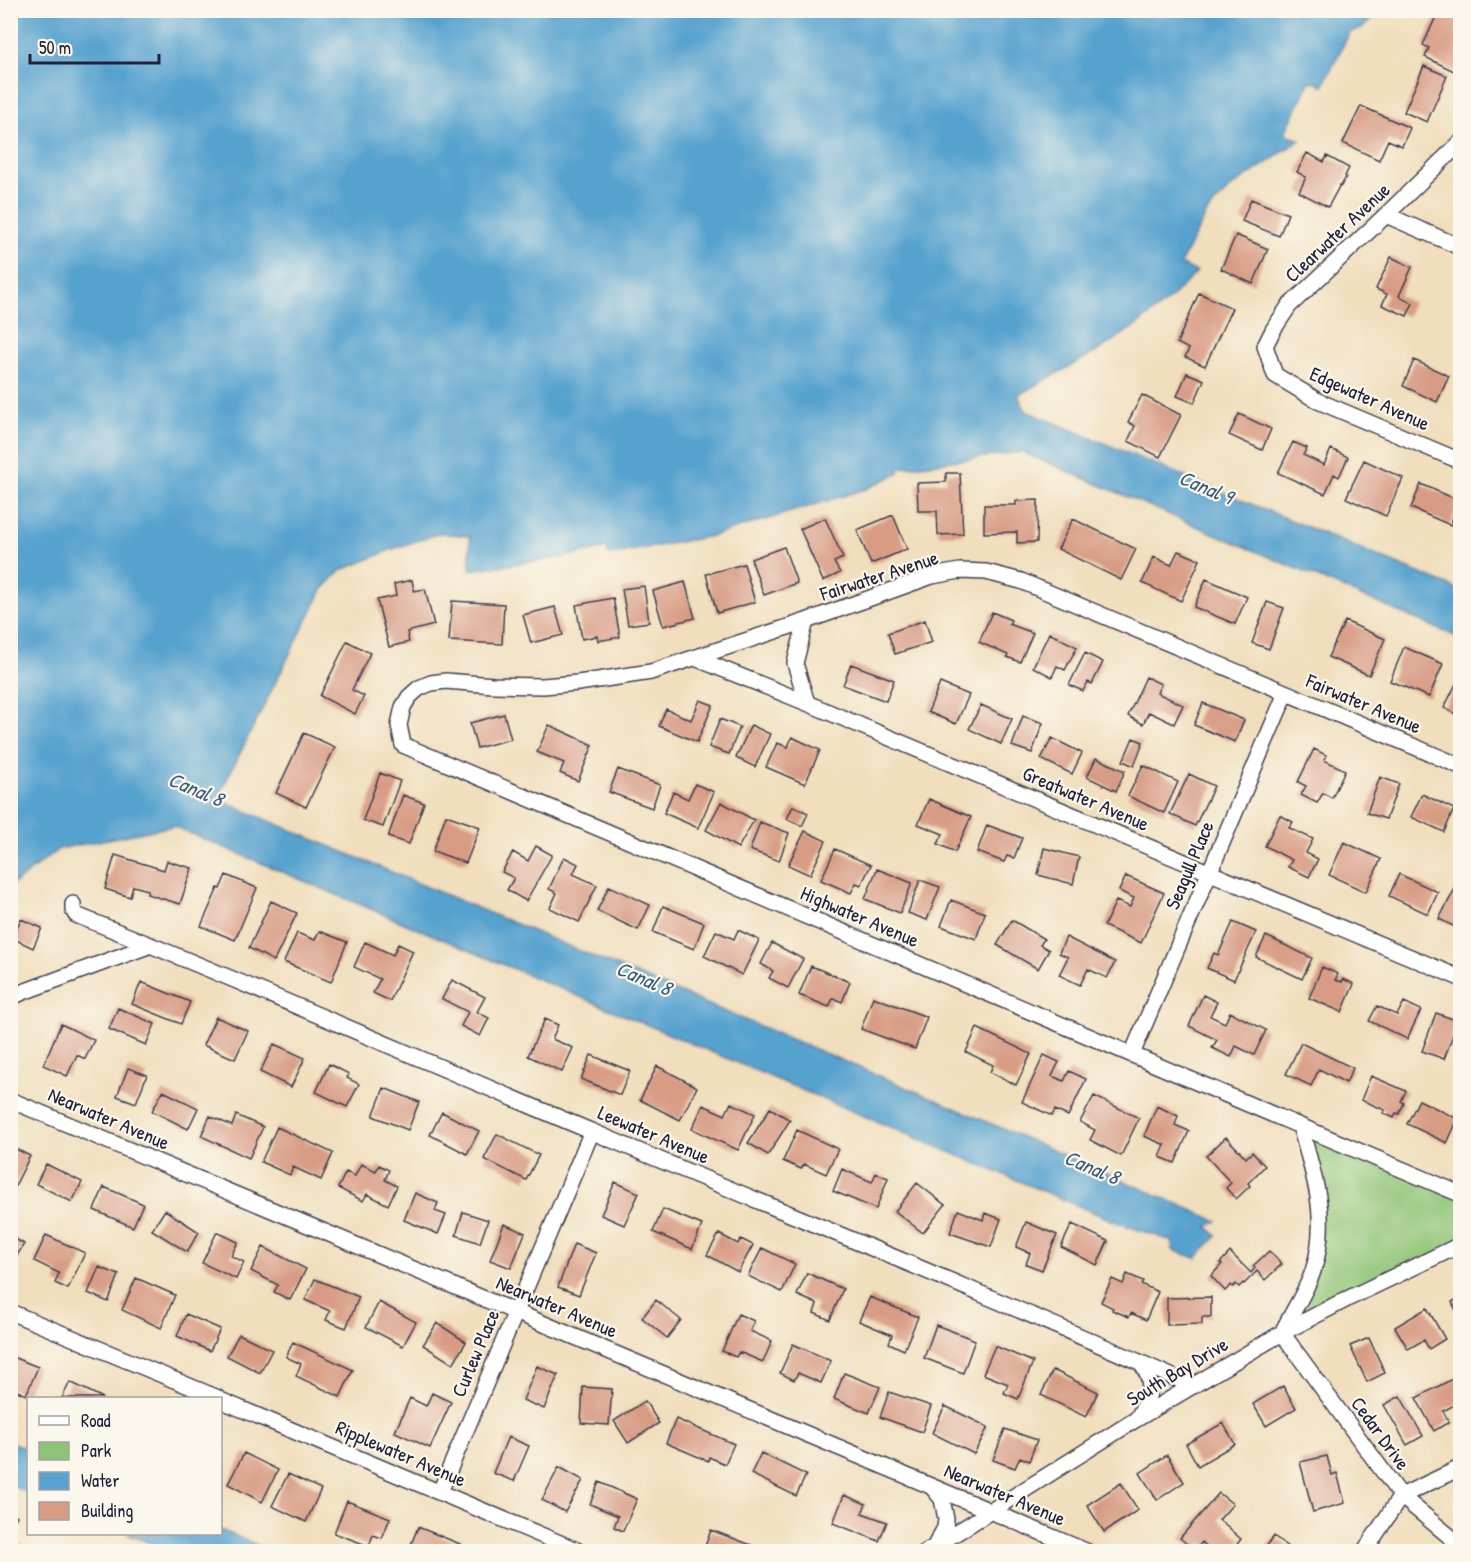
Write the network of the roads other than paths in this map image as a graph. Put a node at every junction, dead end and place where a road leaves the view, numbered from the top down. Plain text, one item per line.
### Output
1 (1461, 143) edge
2 (1386, 215) junction
3 (1461, 247) edge
4 (1271, 364) joint
5 (1461, 461) edge
6 (806, 621) junction
7 (695, 658) junction
8 (1286, 693) junction
9 (807, 703) junction
10 (403, 745) joint
11 (1461, 766) edge
12 (1209, 873) junction
13 (73, 904) dead end
14 (151, 945) junction
15 (1461, 978) edge
16 (10, 998) edge
17 (1132, 1054) junction
18 (10, 1100) edge
19 (1300, 1126) junction
20 (592, 1131) junction
21 (1461, 1194) edge
22 (1461, 1245) edge
23 (515, 1311) junction
24 (10, 1312) edge
25 (1282, 1333) junction
26 (1140, 1362) junction
27 (1193, 1386) junction
28 (214, 1397) edge
29 (222, 1400) edge
30 (1135, 1420) junction
31 (1461, 1468) edge
32 (930, 1485) junction
33 (440, 1492) junction
34 (1401, 1496) junction
35 (991, 1511) junction
36 (1461, 1545) edge
37 (569, 1548) edge
38 (930, 1549) edge
39 (581, 1551) edge
40 (1088, 1551) edge
41 (1364, 1551) edge

1 - 2 street, Clearwater Avenue
2 - 3 street
2 - 4 street, Clearwater Avenue
4 - 5 street, Edgewater Avenue
6 - 7 street, Fairwater Avenue
6 - 8 street, Fairwater Avenue
6 - 9 street
7 - 9 street, Greatwater Avenue
7 - 10 street, Fairwater Avenue
8 - 11 street, Fairwater Avenue
8 - 12 street, Seagull Place
9 - 12 street, Greatwater Avenue
10 - 17 street, Highwater Avenue
12 - 15 street, Greatwater Avenue
12 - 17 street, Seagull Place
13 - 14 street, Leewater Avenue
14 - 16 street
14 - 20 street, Leewater Avenue
17 - 19 street, Highwater Avenue
18 - 23 street, Nearwater Avenue
19 - 21 street, Highwater Avenue
19 - 25 street
20 - 23 street, Curlew Place
20 - 26 street, Leewater Avenue
22 - 25 street, South Bay Drive
23 - 32 street, Nearwater Avenue
23 - 33 street, Curlew Place
24 - 28 street, Ripplewater Avenue
25 - 27 street, South Bay Drive
25 - 34 street, Cedar Drive
26 - 27 street, Leewater Avenue
26 - 30 street
27 - 30 street, South Bay Drive
29 - 33 street, Ripplewater Avenue
30 - 35 street, South Bay Drive
31 - 34 street
32 - 35 street, Nearwater Avenue
32 - 38 street
33 - 37 street, Ripplewater Avenue
34 - 36 street, Cedar Drive
34 - 41 street
35 - 38 street, South Bay Drive
35 - 40 street, Nearwater Avenue
37 - 39 street, Ripplewater Avenue

